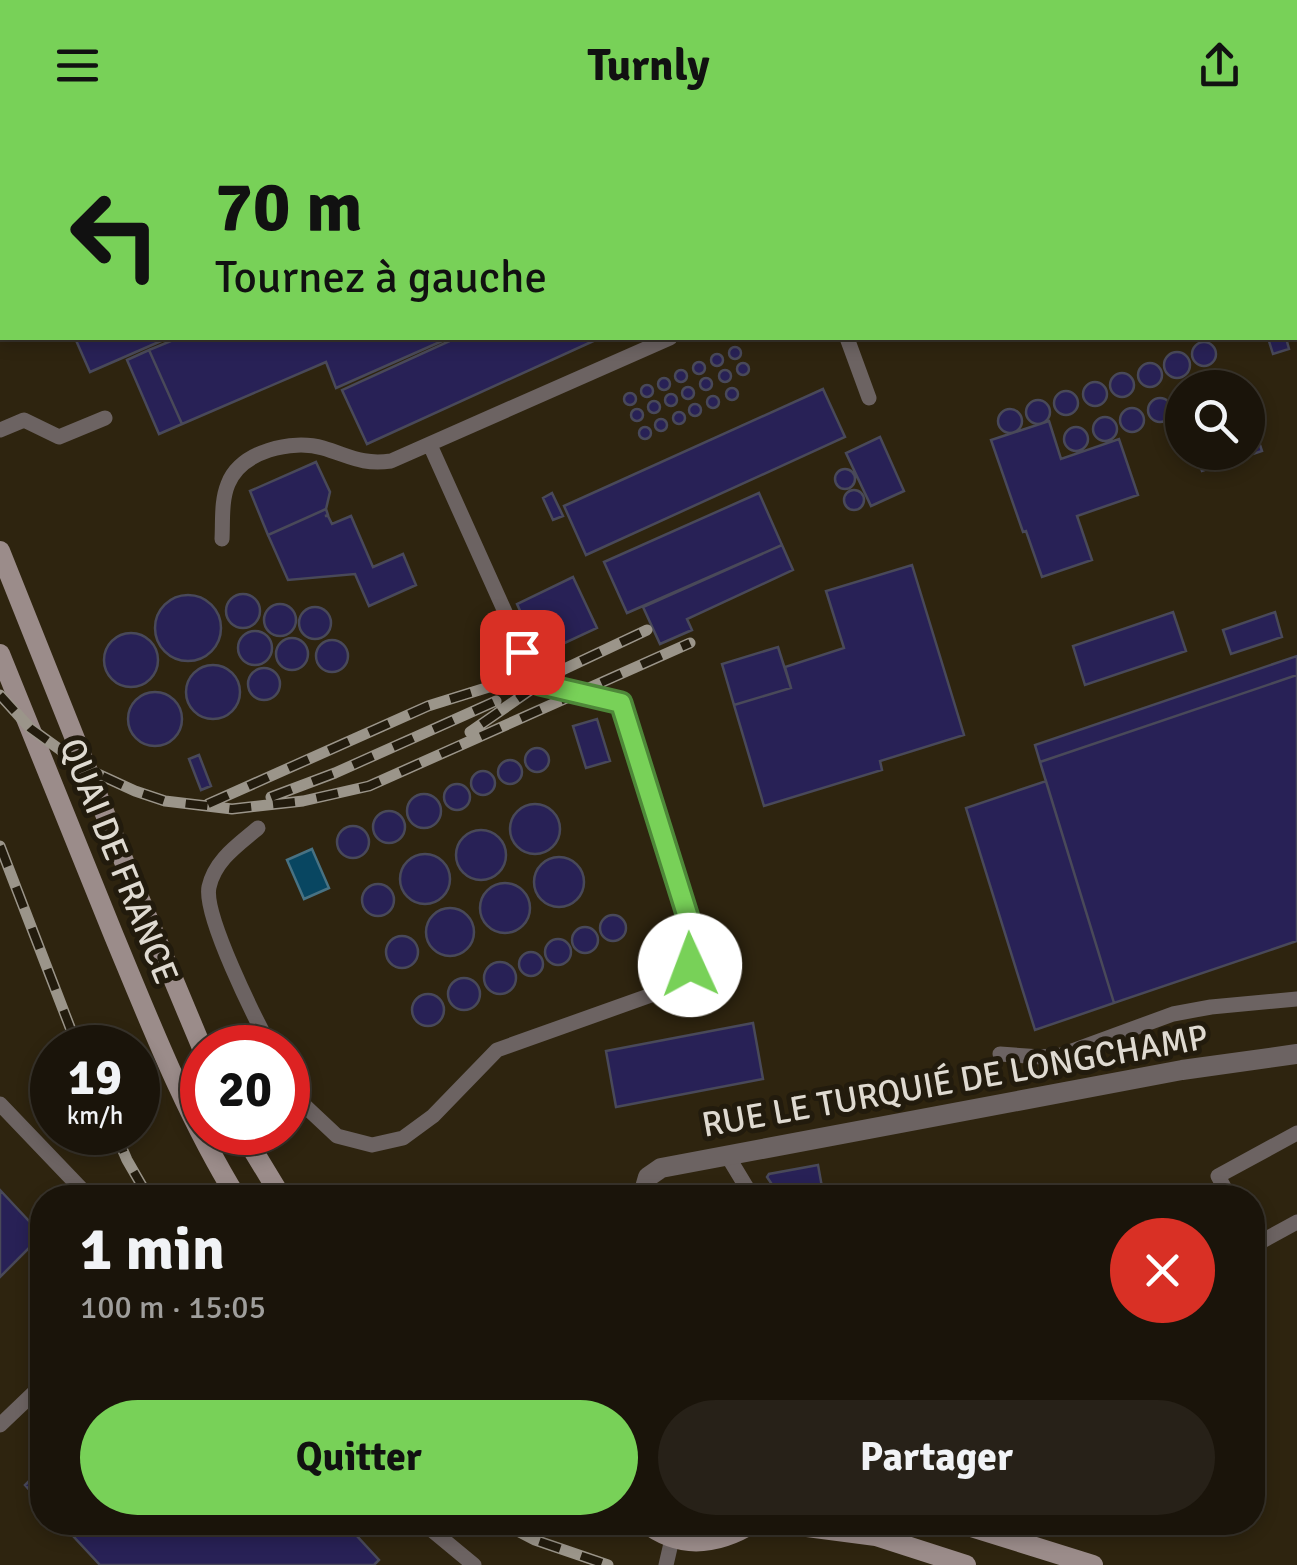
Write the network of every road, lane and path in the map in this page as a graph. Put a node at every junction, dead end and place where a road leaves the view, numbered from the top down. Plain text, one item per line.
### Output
1 (666, 340) edge
2 (848, 340) edge
3 (868, 398) dead end
4 (105, 418) dead end
5 (0, 430) edge
6 (430, 445) junction
7 (222, 539) dead end
8 (0, 551) edge
9 (0, 654) edge
10 (258, 828) dead end
11 (1297, 999) edge
12 (192, 1025) edge
13 (261, 1025) edge
14 (1000, 1054) dead end
15 (1297, 1054) edge
16 (0, 1104) edge
17 (310, 1111) edge
18 (1297, 1132) edge
19 (256, 1155) edge
20 (728, 1155) junction
21 (78, 1185) edge
22 (229, 1185) edge
23 (274, 1185) edge
24 (646, 1185) edge
25 (745, 1185) edge
26 (1223, 1185) edge
27 (1297, 1222) edge
28 (1265, 1239) edge
29 (30, 1397) edge
30 (0, 1426) edge
31 (438, 1535) edge
32 (667, 1535) edge
33 (734, 1535) edge
34 (868, 1535) edge
35 (996, 1535) edge
36 (672, 1538) junction
37 (474, 1565) edge
38 (666, 1565) edge
39 (966, 1565) edge
40 (1092, 1565) edge

1 - 6 lane
2 - 3 lane
4 - 5 lane
6 - 7 lane
6 - 17 lane
8 - 12 main road, QUAI DE FRANCE
9 - 22 main road, QUAI DE FRANCE
10 - 13 lane
11 - 14 lane
15 - 20 street, RUE LE TURQUIÉ DE LONGCHAMP
16 - 21 lane
18 - 26 lane
19 - 23 main road
20 - 24 street, RUE LE TURQUIÉ DE LONGCHAMP
20 - 25 lane
27 - 28 lane
29 - 30 lane
31 - 37 lane
32 - 36 main road
33 - 36 main road
34 - 39 main road
35 - 40 main road
36 - 38 lane

